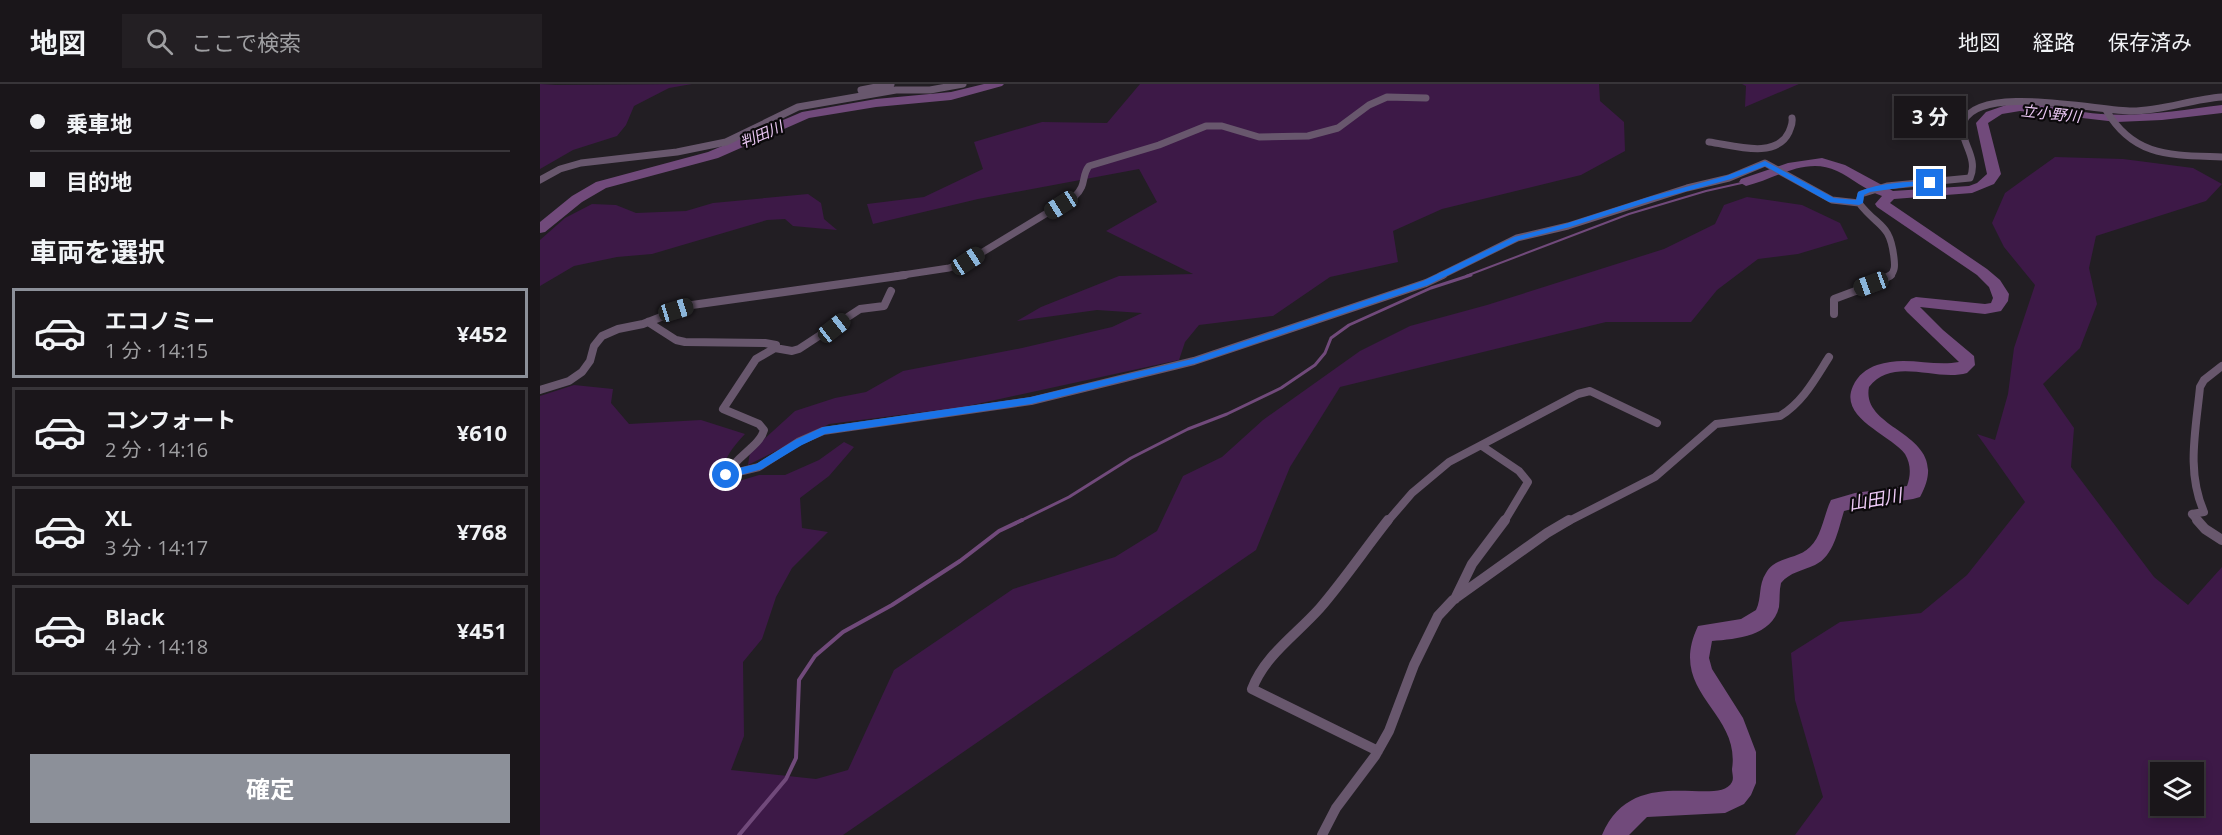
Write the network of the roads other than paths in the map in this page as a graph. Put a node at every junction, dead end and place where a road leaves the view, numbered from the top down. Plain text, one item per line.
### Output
1 (891, 84) edge
2 (963, 84) edge
3 (2222, 97) edge
4 (840, 98) junction
5 (1426, 98) dead end
6 (2106, 110) junction
7 (1792, 118) dead end
8 (1709, 142) dead end
9 (1757, 148) junction
10 (2222, 157) edge
11 (1765, 163) junction
12 (540, 180) edge
13 (1859, 203) junction
14 (891, 291) dead end
15 (1834, 314) dead end
16 (648, 322) junction
17 (775, 348) junction
18 (1828, 357) dead end
19 (2222, 366) edge
20 (540, 390) edge
21 (1657, 423) dead end
22 (1482, 446) junction
23 (2222, 540) edge
24 (1455, 599) junction
25 (1378, 751) junction
26 (1322, 835) edge

1 - 4 street
2 - 4 street
3 - 6 street
4 - 12 street
5 - 16 street
6 - 10 street
6 - 13 street
7 - 9 street
8 - 9 street
9 - 11 street
11 - 13 street
11 - 17 street
13 - 15 street
14 - 17 street
16 - 17 street
16 - 20 street
18 - 24 street
19 - 23 street
21 - 22 street
22 - 24 street
22 - 25 street
24 - 25 street
25 - 26 street

